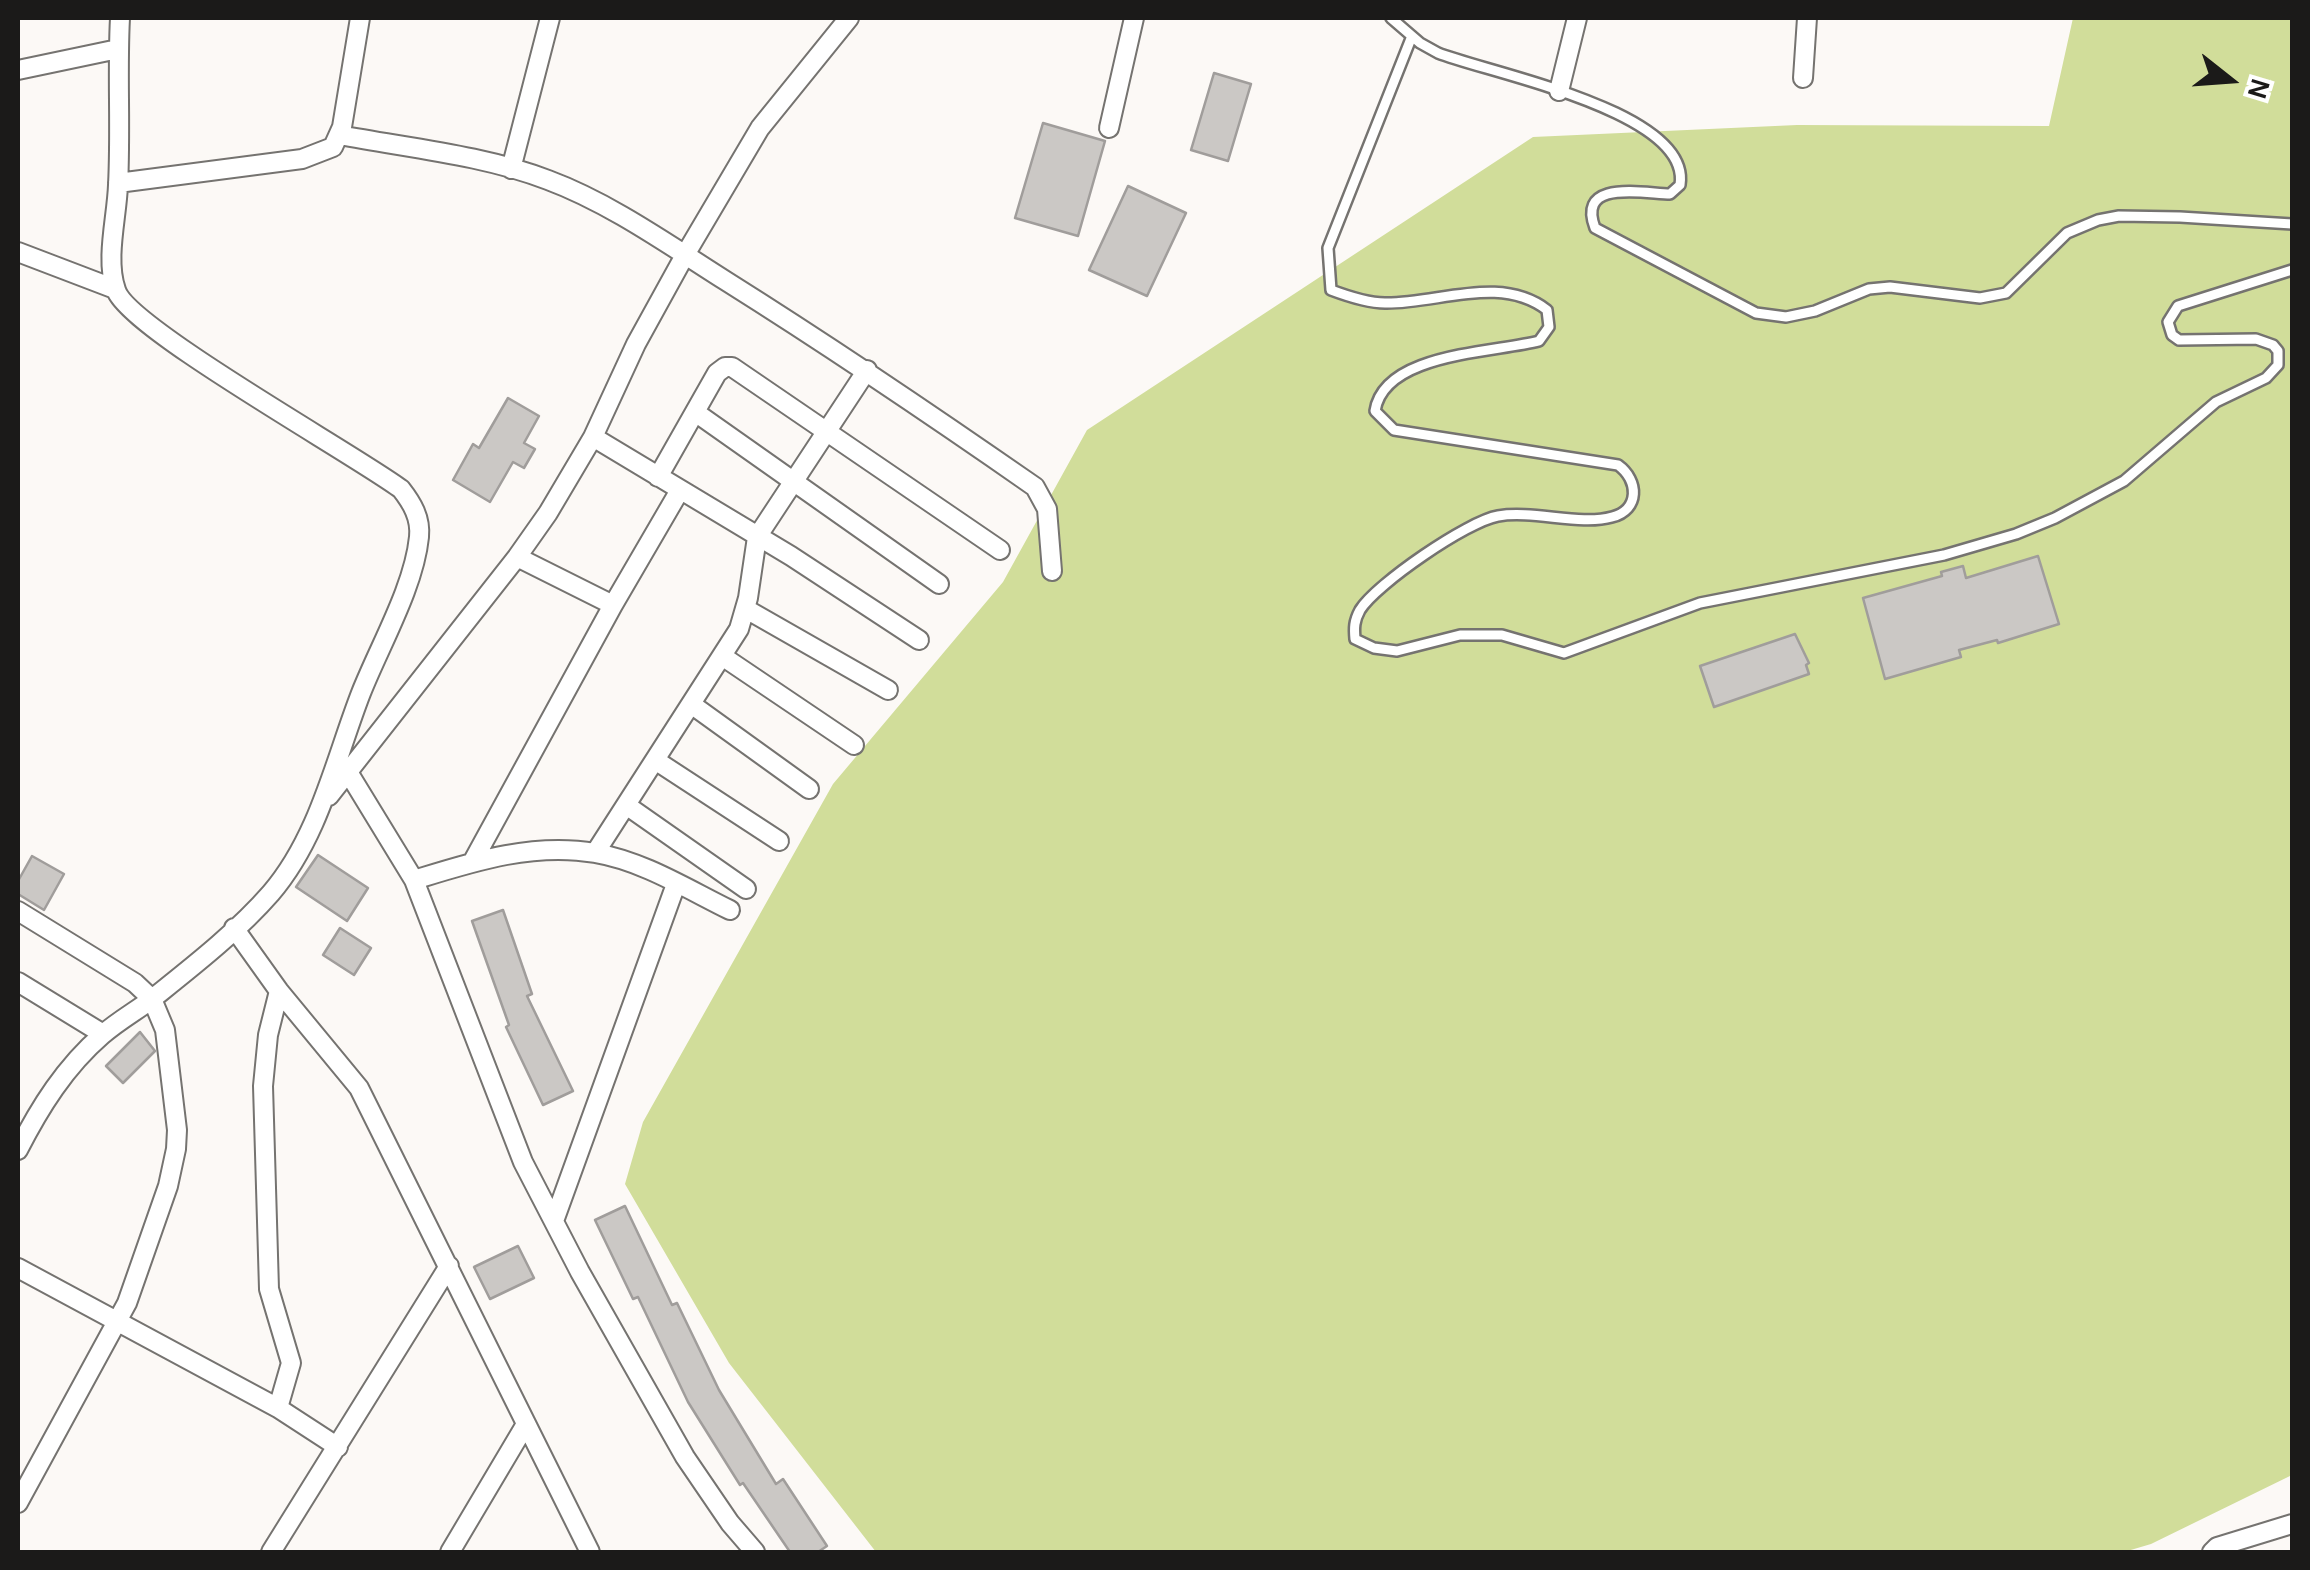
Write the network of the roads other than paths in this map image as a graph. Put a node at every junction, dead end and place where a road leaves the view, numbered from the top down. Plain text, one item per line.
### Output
1 (120, 18) edge
2 (360, 18) edge
3 (550, 18) edge
4 (849, 18) edge
5 (1134, 18) edge
6 (1391, 18) edge
7 (1577, 18) edge
8 (1808, 18) edge
9 (1412, 36) junction
10 (118, 49) junction
11 (18, 70) edge
12 (1803, 78) dead end
13 (1559, 91) junction
14 (1109, 128) dead end
15 (340, 135) junction
16 (510, 169) junction
17 (118, 183) junction
18 (2292, 224) edge
19 (18, 252) edge
20 (685, 255) junction
21 (2292, 270) edge
22 (115, 288) junction
23 (867, 370) junction
24 (695, 412) junction
25 (827, 431) junction
26 (593, 436) junction
27 (658, 478) junction
28 (793, 482) junction
29 (680, 490) junction
30 (757, 538) junction
31 (1000, 550) dead end
32 (517, 557) junction
33 (1052, 571) dead end
34 (939, 584) dead end
35 (613, 604) junction
36 (746, 609) junction
37 (920, 640) dead end
38 (722, 656) junction
39 (888, 690) dead end
40 (691, 704) junction
41 (854, 745) dead end
42 (655, 760) junction
43 (348, 772) junction
44 (809, 789) dead end
45 (626, 805) junction
46 (320, 808) junction
47 (778, 841) dead end
48 (595, 853) junction
49 (474, 862) junction
50 (414, 880) junction
51 (676, 884) junction
52 (746, 888) dead end
53 (18, 910) edge
54 (730, 910) dead end
55 (234, 928) junction
56 (18, 982) edge
57 (278, 992) junction
58 (152, 999) junction
59 (103, 1034) junction
60 (18, 1150) edge
61 (554, 1221) junction
62 (448, 1266) junction
63 (18, 1268) edge
64 (118, 1322) junction
65 (278, 1408) junction
66 (526, 1424) junction
67 (338, 1447) junction
68 (18, 1503) edge
69 (2292, 1525) edge
70 (271, 1552) edge
71 (450, 1552) edge
72 (590, 1552) edge
73 (755, 1552) edge
74 (2212, 1552) edge

1 - 10 street
2 - 15 street
3 - 16 street
4 - 20 street
5 - 14 street
6 - 9 lane
7 - 13 street
8 - 12 street
9 - 13 lane
9 - 21 lane
10 - 11 street
10 - 17 street
13 - 18 lane
15 - 16 street
15 - 17 street
16 - 20 street
17 - 22 street
19 - 22 street
20 - 23 street
20 - 26 street
22 - 46 street
23 - 25 street
23 - 33 street
24 - 25 street
24 - 27 street
24 - 28 street
25 - 28 street
25 - 31 street
26 - 27 street
26 - 32 street
27 - 29 street
28 - 30 street
28 - 34 street
29 - 30 street
29 - 35 street
30 - 36 street
30 - 37 street
32 - 35 street
32 - 43 street
35 - 49 street
36 - 38 street
36 - 39 street
38 - 40 street
38 - 41 street
40 - 42 street
40 - 44 street
42 - 45 street
42 - 47 street
43 - 46 street
43 - 50 street
45 - 48 street
45 - 52 street
46 - 55 street
48 - 49 street
48 - 51 street
49 - 50 street
50 - 61 street
51 - 54 street
51 - 61 street
53 - 58 street
55 - 57 street
55 - 58 street
56 - 59 street
57 - 62 street
57 - 65 street
58 - 59 street
58 - 64 street
59 - 60 street
61 - 73 street
62 - 66 street
62 - 67 street
63 - 64 street
64 - 65 street
64 - 68 street
65 - 67 street
66 - 71 street
66 - 72 street
67 - 70 street
69 - 74 street

